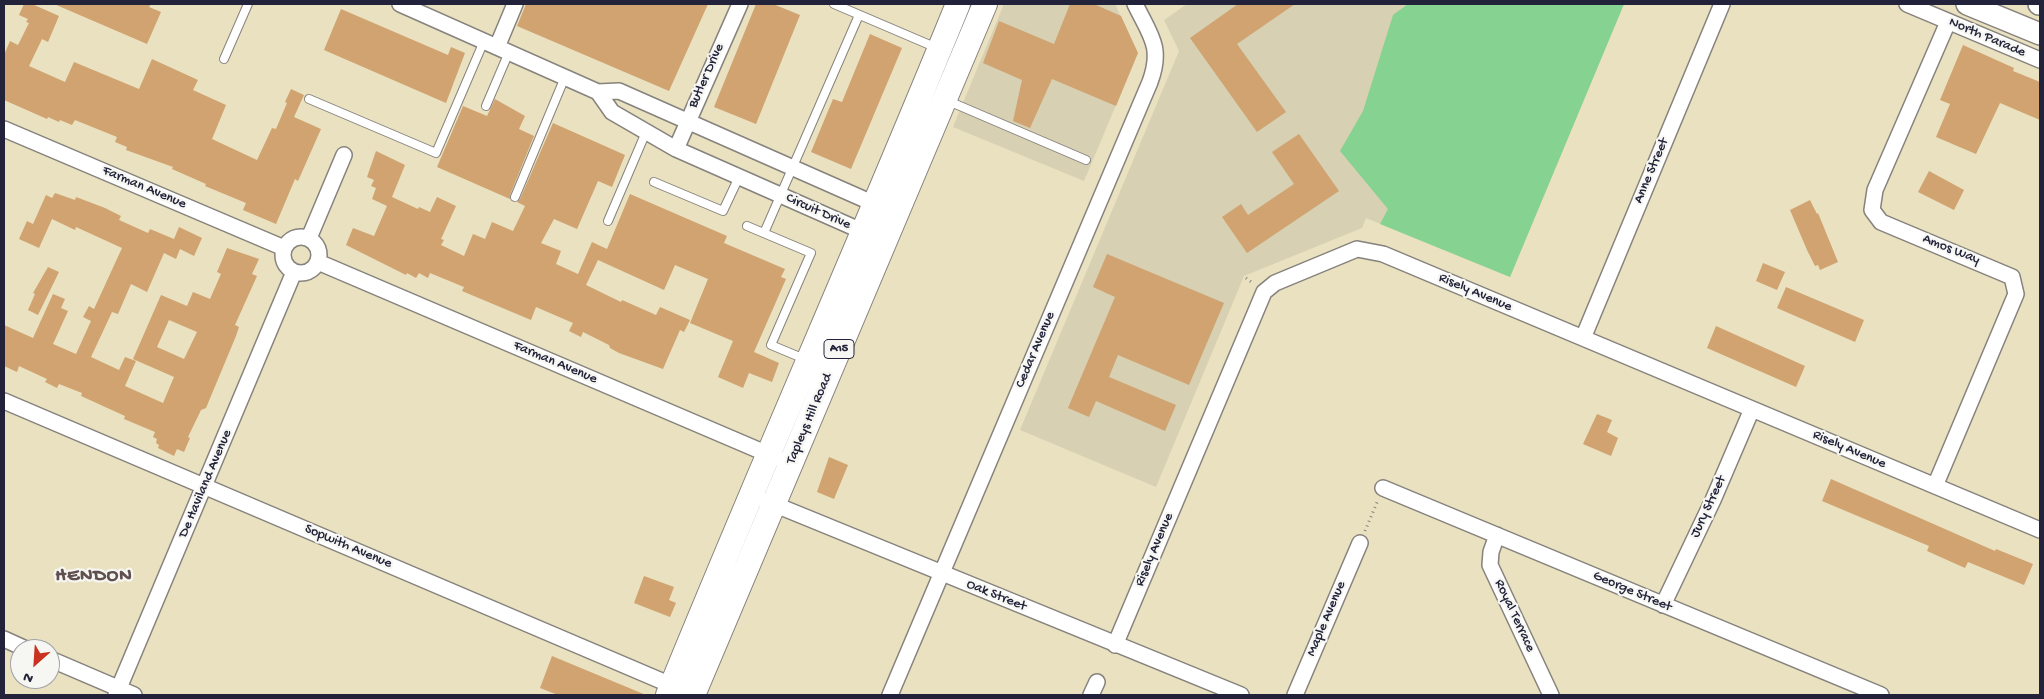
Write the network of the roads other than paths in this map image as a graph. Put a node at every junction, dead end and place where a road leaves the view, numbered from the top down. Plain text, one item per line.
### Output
1 (248, 4) edge
2 (400, 4) edge
3 (515, 4) edge
4 (740, 4) edge
5 (834, 4) edge
6 (958, 4) edge
7 (985, 4) edge
8 (1135, 4) edge
9 (1722, 4) edge
10 (1907, 4) edge
11 (1967, 4) edge
12 (859, 15) junction
13 (1948, 22) junction
14 (2040, 34) edge
15 (497, 47) junction
16 (940, 49) junction
17 (224, 59) dead end
18 (2040, 60) edge
19 (565, 77) junction
20 (598, 92) junction
21 (309, 99) dead end
22 (945, 100) junction
23 (486, 106) dead end
24 (687, 121) junction
25 (4, 129) edge
26 (646, 132) junction
27 (676, 149) junction
28 (344, 155) dead end
29 (1086, 160) dead end
30 (793, 168) junction
31 (739, 177) junction
32 (654, 182) dead end
33 (781, 196) junction
34 (515, 197) dead end
35 (877, 205) junction
36 (608, 221) dead end
37 (746, 226) dead end
38 (890, 227) junction
39 (864, 232) junction
40 (764, 233) junction
41 (308, 238) junction
42 (284, 248) junction
43 (318, 262) junction
44 (294, 272) junction
45 (1583, 338) junction
46 (809, 361) junction
47 (4, 400) edge
48 (1752, 409) junction
49 (768, 454) junction
50 (791, 464) junction
51 (205, 486) junction
52 (1935, 486) junction
53 (1383, 488) road end
54 (752, 494) junction
55 (774, 504) junction
56 (2040, 530) edge
57 (1497, 535) junction
58 (1360, 543) road end
59 (941, 574) junction
60 (1663, 605) junction
61 (1115, 645) junction
62 (60, 664) edge
63 (117, 692) edge
64 (681, 693) edge
65 (134, 695) edge
66 (890, 695) edge
67 (1241, 695) edge
68 (1295, 695) edge
69 (1551, 695) edge
70 (1880, 695) edge

1 - 17 lane
2 - 15 street
3 - 15 street
4 - 24 street, Butler Drive
5 - 12 lane
6 - 16 main road, Tapleys Hill Road / A15
7 - 22 main road, Tapleys Hill Road / A15
8 - 59 street, Cedar Avenue
9 - 45 street, Anne Street
10 - 13 street, North Parade
11 - 14 main road
12 - 16 lane
12 - 30 lane
13 - 18 street, North Parade
13 - 52 street, Amos Way
15 - 19 street
15 - 21 lane
15 - 23 lane
16 - 35 main road, Tapleys Hill Road / A15
19 - 20 street
19 - 34 lane
20 - 24 street
20 - 26 street, Circuit Drive
22 - 29 lane
22 - 38 main road, Tapleys Hill Road / A15
24 - 27 street, Butler Drive
24 - 30 street
25 - 42 street, Farman Avenue
26 - 27 street, Circuit Drive
26 - 36 lane
27 - 31 street, Circuit Drive
28 - 41 street
30 - 33 lane
30 - 35 street
31 - 32 lane
31 - 33 street, Circuit Drive
33 - 39 street, Circuit Drive
33 - 40 lane
35 - 38 street
35 - 39 main road, Tapleys Hill Road / A15
37 - 40 lane
38 - 39 street, Circuit Drive
38 - 50 main road, Tapleys Hill Road / A15
39 - 46 main road, Tapleys Hill Road / A15
40 - 46 lane
41 - 42 street
41 - 43 street
42 - 44 street
43 - 44 street
43 - 49 street, Farman Avenue
44 - 51 street, De Haviland Avenue
45 - 48 street, Risely Avenue
45 - 61 street, Risely Avenue
46 - 49 main road, Tapleys Hill Road / A15
47 - 51 street, Sopwith Avenue
48 - 52 street, Risely Avenue
48 - 60 street, Jury Street
49 - 50 street, Farman Avenue
49 - 54 main road, Tapleys Hill Road / A15
50 - 55 main road, Tapleys Hill Road / A15
51 - 63 street, De Haviland Avenue
51 - 64 street, Sopwith Avenue
52 - 56 street, Risely Avenue
53 - 57 street, George Street
54 - 55 street, Oak Street
54 - 64 main road, Tapleys Hill Road / A15
55 - 59 street, Oak Street
55 - 64 main road, Tapleys Hill Road / A15
57 - 60 street, George Street
57 - 69 street, Royal Terrace
58 - 68 street, Maple Avenue
59 - 61 street, Oak Street
59 - 66 street, Cedar Avenue
60 - 70 street, George Street
61 - 67 street, Oak Street
62 - 63 street
63 - 65 street

